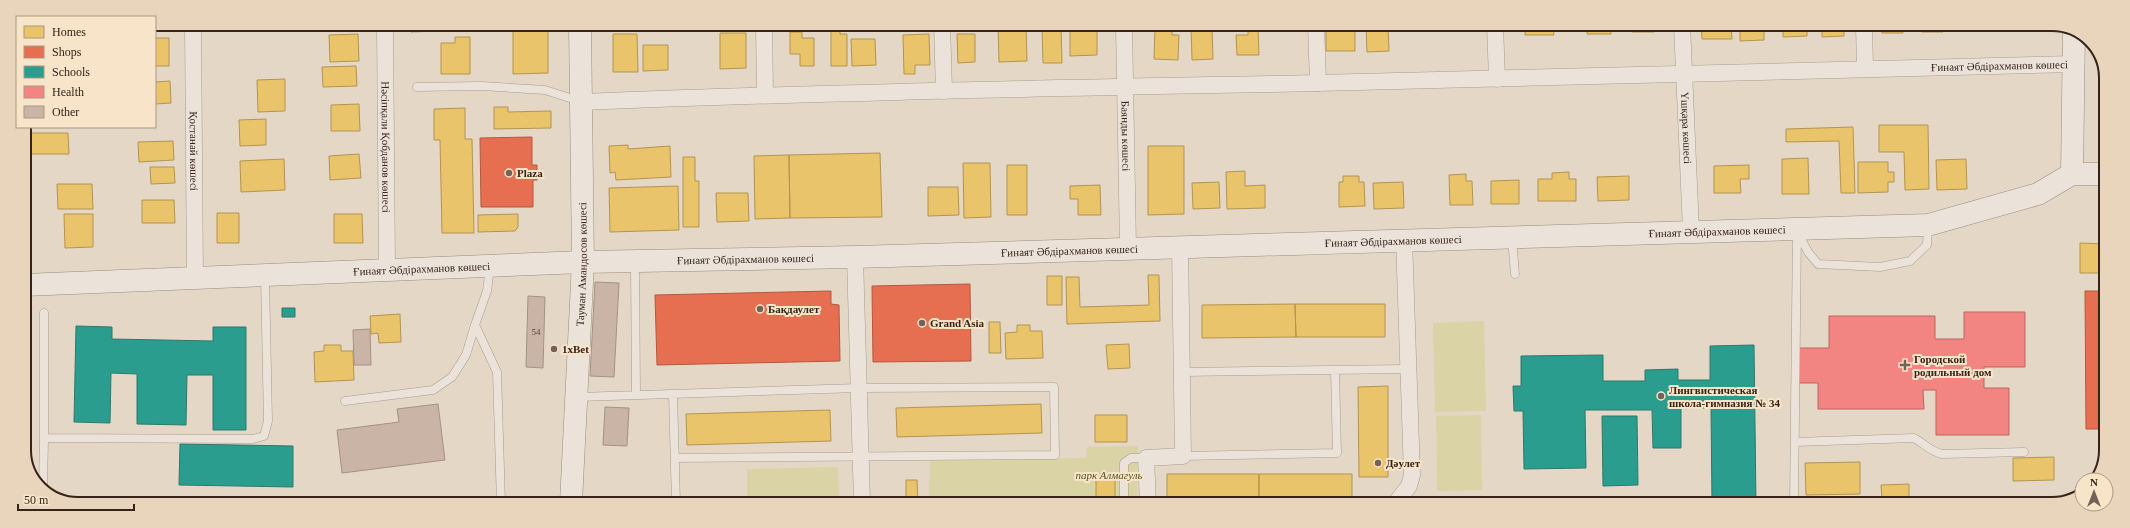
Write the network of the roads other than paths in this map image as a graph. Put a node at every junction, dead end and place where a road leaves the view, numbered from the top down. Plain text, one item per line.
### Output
1 (193, 31) edge
2 (385, 31) edge
3 (580, 31) edge
4 (764, 31) edge
5 (942, 31) edge
6 (1124, 31) edge
7 (1316, 31) edge
8 (1495, 31) edge
9 (1682, 31) edge
10 (1864, 31) edge
11 (2074, 36) edge
12 (2074, 64) junction
13 (1865, 68) junction
14 (1684, 73) junction
15 (1497, 79) junction
16 (1318, 83) junction
17 (1126, 86) junction
18 (417, 87) dead end
19 (944, 91) junction
20 (766, 94) junction
21 (582, 102) junction
22 (2072, 174) junction
23 (2099, 174) edge
24 (1928, 225) junction
25 (1797, 230) junction
26 (1691, 231) junction
27 (1512, 237) junction
28 (1404, 239) junction
29 (1180, 246) junction
30 (1128, 247) junction
31 (855, 257) junction
32 (635, 261) junction
33 (583, 262) junction
34 (490, 266) junction
35 (387, 269) junction
36 (1515, 274) dead end
37 (265, 276) junction
38 (195, 279) junction
39 (31, 285) edge
40 (44, 313) dead end
41 (475, 325) junction
42 (1408, 369) junction
43 (1335, 370) junction
44 (1183, 372) junction
45 (859, 388) junction
46 (673, 394) junction
47 (636, 395) junction
48 (575, 397) junction
49 (345, 401) dead end
50 (44, 438) junction
51 (1795, 442) junction
52 (2024, 452) dead end
53 (1183, 456) junction
54 (861, 457) junction
55 (675, 458) junction
56 (1146, 458) junction
57 (43, 481) edge
58 (501, 497) edge
59 (571, 497) edge
60 (676, 497) edge
61 (862, 497) edge
62 (1124, 497) edge
63 (1148, 497) edge
64 (1400, 497) edge
65 (1794, 497) edge

1 - 38 street, Қостанай көшесі
2 - 35 street, Нәсіпқали Қобданов көшесі
3 - 21 street, Тауман Амандосов көшесі
4 - 20 street
5 - 19 street
6 - 17 street, Баянды көшесі
7 - 16 street
8 - 15 street
9 - 14 street, Үшқара көшесі
10 - 13 street
11 - 12 street
12 - 13 street, Ғинаят Әбдірахманов көшесі
12 - 22 street
13 - 14 street, Ғинаят Әбдірахманов көшесі
14 - 15 street, Ғинаят Әбдірахманов көшесі
14 - 26 street, Үшқара көшесі
15 - 16 street, Ғинаят Әбдірахманов көшесі
16 - 17 street, Ғинаят Әбдірахманов көшесі
17 - 19 street, Ғинаят Әбдірахманов көшесі
17 - 30 street, Баянды көшесі
18 - 21 lane
19 - 20 street, Ғинаят Әбдірахманов көшесі
20 - 21 street, Ғинаят Әбдірахманов көшесі
21 - 33 street, Тауман Амандосов көшесі
22 - 23 street
22 - 24 street, Ғинаят Әбдірахманов көшесі
24 - 25 street, Ғинаят Әбдірахманов көшесі
24 - 25 lane
25 - 26 street, Ғинаят Әбдірахманов көшесі
25 - 51 lane
26 - 27 street, Ғинаят Әбдірахманов көшесі
27 - 28 street, Ғинаят Әбдірахманов көшесі
27 - 36 lane
28 - 29 street, Ғинаят Әбдірахманов көшесі
28 - 42 street
29 - 30 street, Ғинаят Әбдірахманов көшесі
29 - 44 street
30 - 31 street, Ғинаят Әбдірахманов көшесі
31 - 32 street, Ғинаят Әбдірахманов көшесі
31 - 45 street
32 - 33 street, Ғинаят Әбдірахманов көшесі
32 - 47 lane
33 - 34 street, Ғинаят Әбдірахманов көшесі
33 - 48 street, Тауман Амандосов көшесі
34 - 35 street, Ғинаят Әбдірахманов көшесі
34 - 41 lane
35 - 37 street, Ғинаят Әбдірахманов көшесі
37 - 38 street, Ғинаят Әбдірахманов көшесі
37 - 50 lane
38 - 39 street, Ғинаят Әбдірахманов көшесі
40 - 50 lane
41 - 49 lane
41 - 58 lane
42 - 43 lane
42 - 64 street
43 - 44 lane
43 - 53 lane
44 - 53 street
45 - 46 lane
45 - 54 street
45 - 54 lane
46 - 47 lane
46 - 55 lane
47 - 48 lane
48 - 59 street, Тауман Амандосов көшесі
50 - 57 lane
51 - 52 lane
51 - 65 lane
53 - 56 street
54 - 55 lane
54 - 61 street
55 - 60 lane
56 - 62 lane
56 - 63 street

